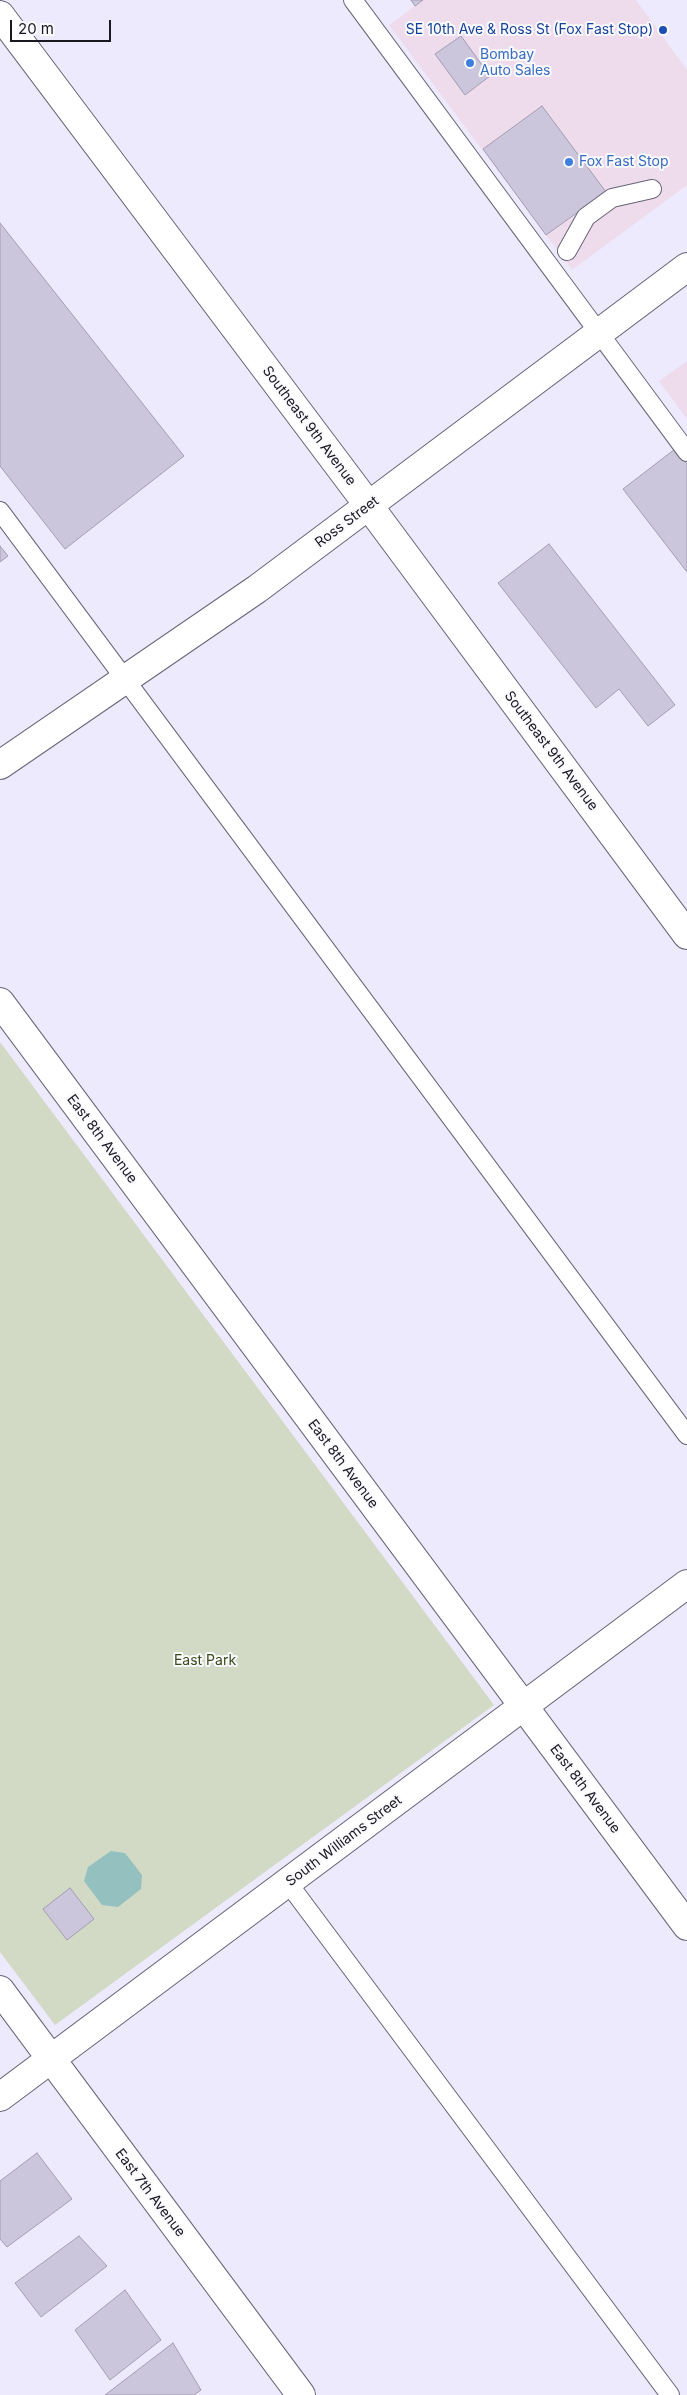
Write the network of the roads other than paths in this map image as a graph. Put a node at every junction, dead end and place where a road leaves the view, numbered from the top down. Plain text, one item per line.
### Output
1 (353, 0) edge
2 (0, 15) edge
3 (652, 189) dead end
4 (567, 251) dead end
5 (687, 268) edge
6 (598, 333) junction
7 (687, 452) edge
8 (369, 506) junction
9 (0, 511) edge
10 (126, 680) junction
11 (0, 766) edge
12 (687, 934) edge
13 (0, 1002) edge
14 (687, 1435) edge
15 (687, 1584) edge
16 (523, 1707) junction
17 (288, 1883) junction
18 (687, 1926) edge
19 (0, 1990) edge
20 (51, 2059) junction
21 (0, 2097) edge
22 (301, 2395) edge
23 (670, 2395) edge

1 - 6 lane
2 - 8 street, Southeast 9th Avenue
3 - 4 lane
5 - 6 street, Ross Street
6 - 7 lane
6 - 8 street, Ross Street
8 - 10 street, Ross Street
8 - 12 street, Southeast 9th Avenue
9 - 10 lane
10 - 11 street, Ross Street
10 - 14 lane
13 - 16 street, East 8th Avenue
15 - 16 street, South Williams Street
16 - 17 street, South Williams Street
16 - 18 street, East 8th Avenue
17 - 20 street, South Williams Street
17 - 23 lane
19 - 20 street, East 7th Avenue
20 - 21 street, South Williams Street
20 - 22 street, East 7th Avenue

